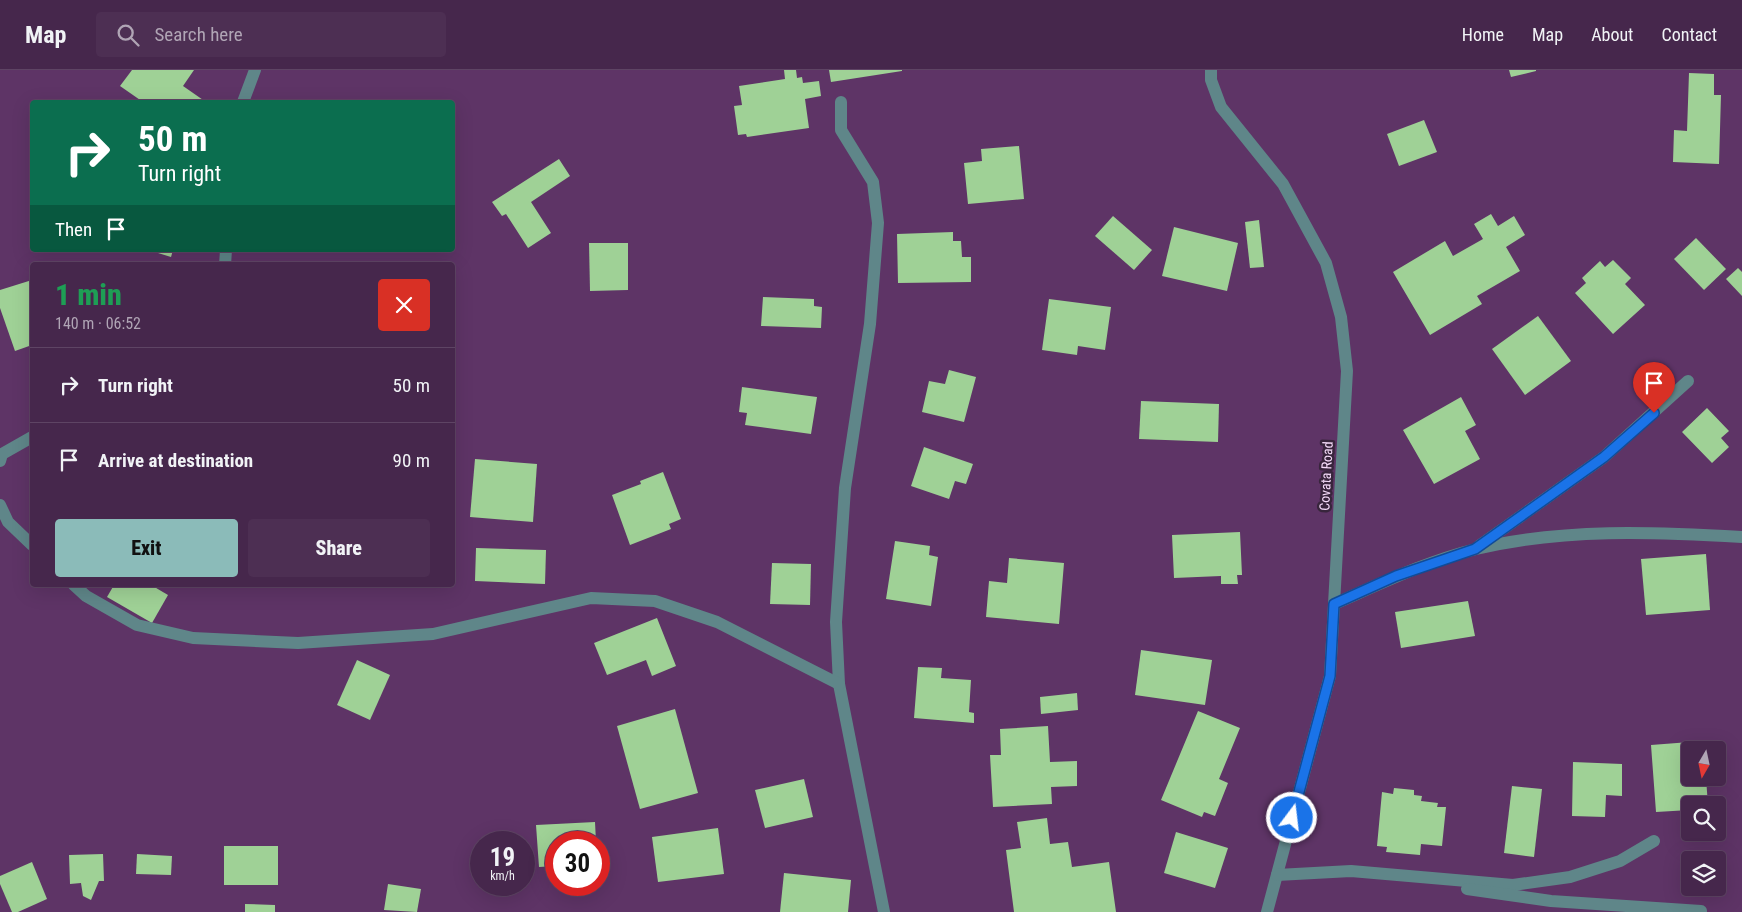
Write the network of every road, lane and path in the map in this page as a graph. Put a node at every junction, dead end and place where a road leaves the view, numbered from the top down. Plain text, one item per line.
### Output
1 (255, 70) edge
2 (1210, 70) edge
3 (244, 100) edge
4 (840, 102) dead end
5 (1688, 381) dead end
6 (30, 438) edge
7 (0, 461) edge
8 (0, 506) edge
9 (1742, 537) edge
10 (30, 543) edge
11 (1475, 549) junction
12 (76, 587) edge
13 (1334, 604) junction
14 (839, 684) junction
15 (1654, 841) dead end
16 (1351, 871) junction
17 (1277, 875) junction
18 (1700, 911) edge
19 (884, 912) edge
20 (1267, 912) edge

1 - 3 street
2 - 13 street, Covata Road
4 - 14 street
5 - 11 street
6 - 7 street
8 - 10 street
9 - 11 street
11 - 13 street
12 - 14 street
13 - 17 street, Covata Road
14 - 19 street
15 - 16 street
16 - 17 street
16 - 18 street
17 - 20 street, Covata Road

